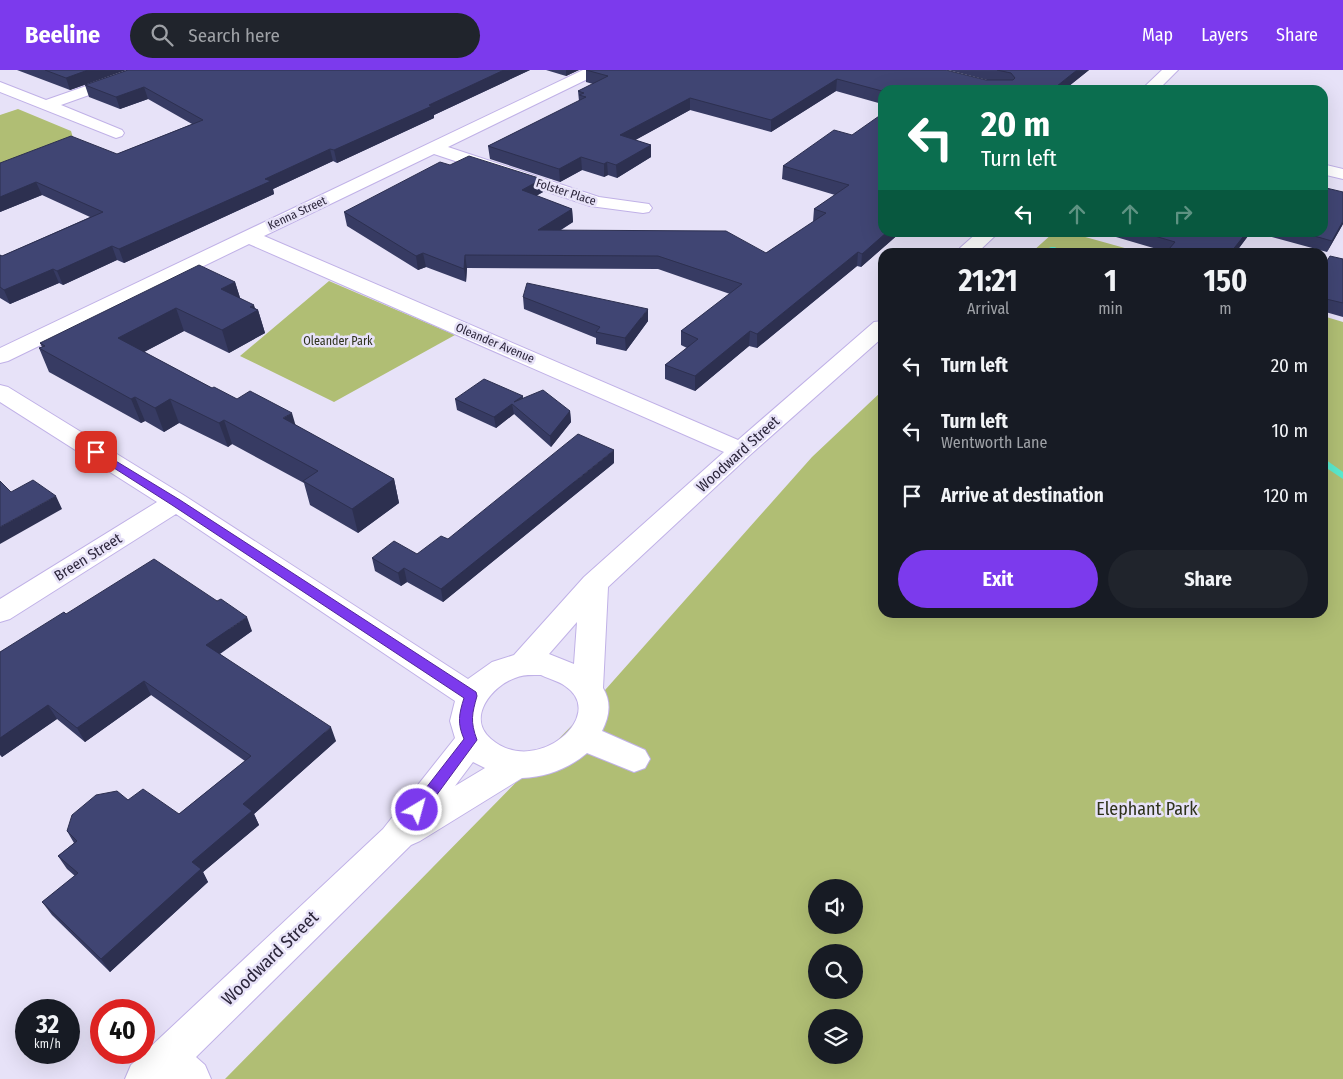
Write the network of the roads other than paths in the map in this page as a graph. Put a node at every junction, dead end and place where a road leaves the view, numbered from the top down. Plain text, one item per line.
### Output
1 (146, 70) edge
2 (595, 70) edge
3 (1171, 70) edge
4 (1154, 85) edge
5 (0, 87) edge
6 (47, 105) junction
7 (116, 133) dead end
8 (434, 148) junction
9 (1328, 170) edge
10 (1343, 174) edge
11 (643, 208) dead end
12 (248, 236) junction
13 (984, 237) edge
14 (972, 248) edge
15 (878, 330) edge
16 (0, 356) edge
17 (0, 392) edge
18 (741, 450) junction
19 (176, 502) junction
20 (594, 584) junction
21 (0, 612) edge
22 (522, 665) junction
23 (588, 688) junction
24 (471, 696) junction
25 (585, 738) junction
26 (471, 740) junction
27 (634, 760) dead end
28 (518, 764) junction
29 (395, 839) junction
30 (168, 1072) edge

1 - 6 street
2 - 8 street, Kenna Street
3 - 4 street
5 - 6 street
6 - 7 street
8 - 11 street, Folster Place
8 - 12 street, Kenna Street
9 - 10 street
12 - 16 street, Kenna Street
12 - 18 street, Oleander Avenue
13 - 14 street
15 - 18 street, Woodward Street
17 - 19 street
18 - 20 street, Woodward Street
19 - 21 street, Breen Street
19 - 24 street
20 - 22 street, Woodward Street
20 - 23 street
22 - 23 street
22 - 24 street
23 - 25 street
24 - 26 street
25 - 27 street
25 - 28 street
26 - 28 street
26 - 29 street, Woodward Street
28 - 29 street, Woodward Street
29 - 30 street, Woodward Street

